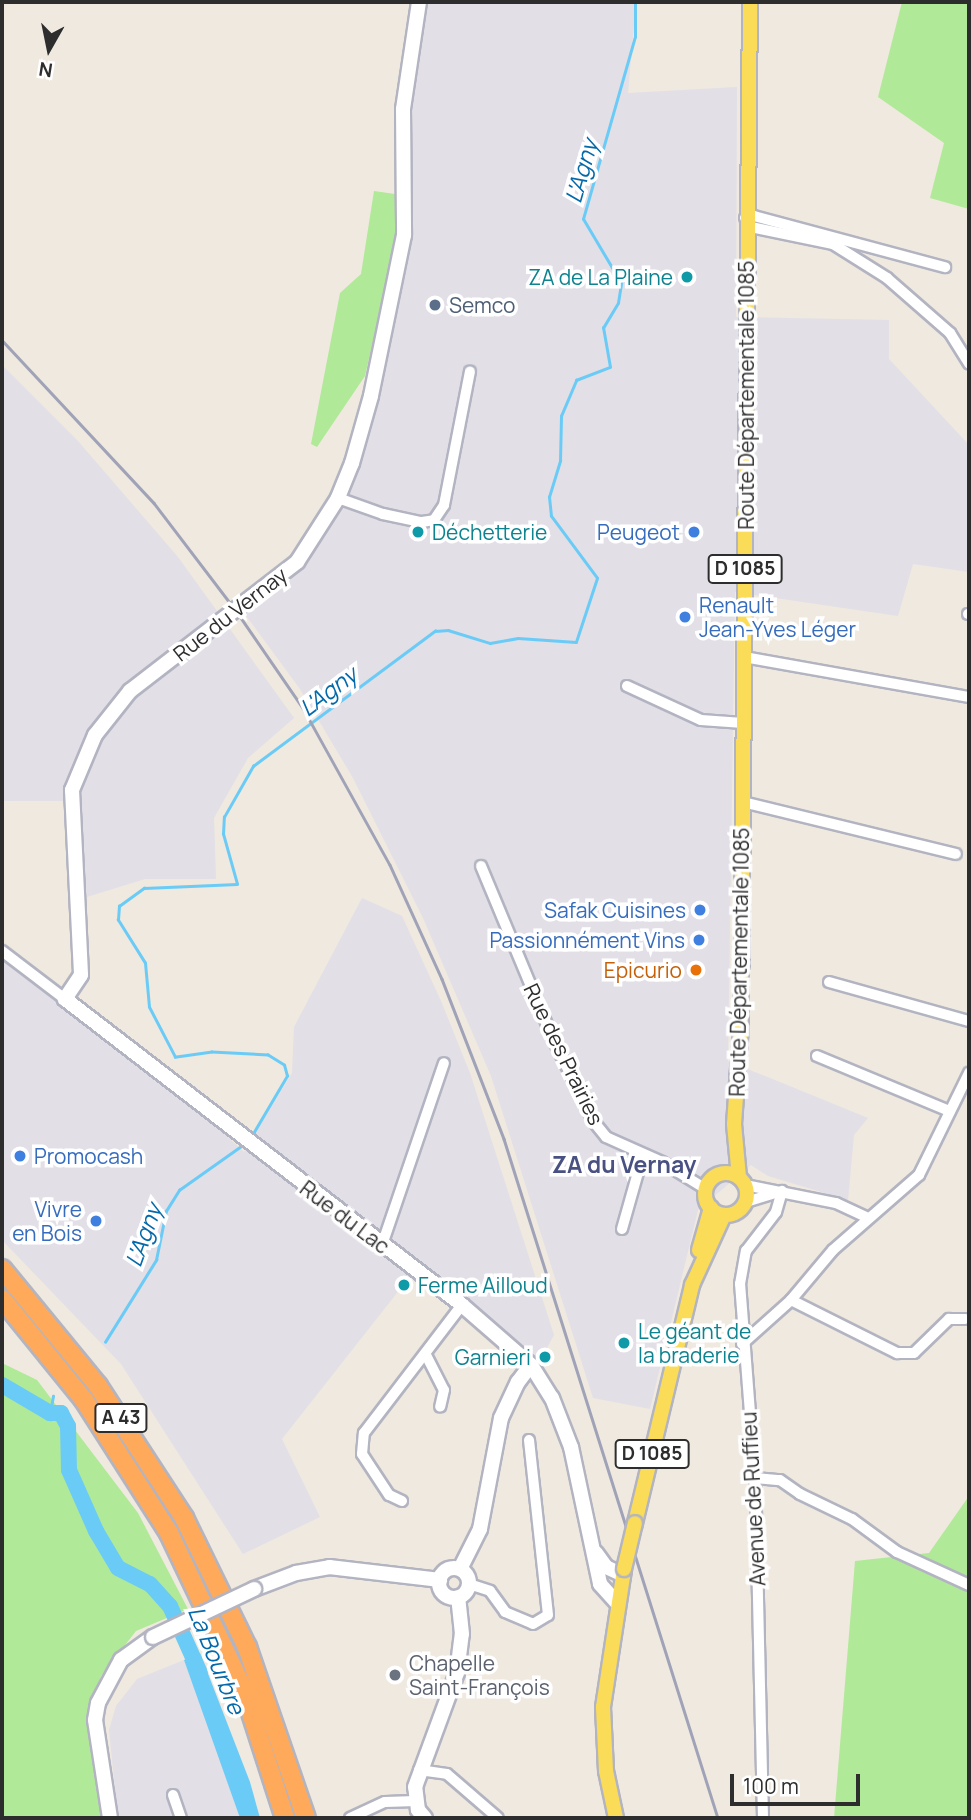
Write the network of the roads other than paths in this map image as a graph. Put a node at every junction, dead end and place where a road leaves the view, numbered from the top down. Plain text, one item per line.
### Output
1 (419, 2) edge
2 (750, 2) edge
3 (746, 222) junction
4 (945, 267) dead end
5 (969, 363) edge
6 (470, 372) dead end
7 (338, 498) junction
8 (744, 657) junction
9 (627, 686) dead end
10 (969, 697) edge
11 (743, 723) junction
12 (743, 802) junction
13 (956, 853) dead end
14 (481, 866) dead end
15 (2, 951) edge
16 (830, 982) dead end
17 (65, 999) junction
18 (969, 1021) edge
19 (817, 1056) dead end
20 (443, 1063) dead end
21 (969, 1073) edge
22 (949, 1111) junction
23 (734, 1124) junction
24 (643, 1155) junction
25 (722, 1173) junction
26 (742, 1181) junction
27 (706, 1189) junction
28 (782, 1191) junction
29 (746, 1202) junction
30 (717, 1211) junction
31 (868, 1218) junction
32 (622, 1229) dead end
33 (383, 1245) junction
34 (2, 1269) edge
35 (2, 1299) edge
36 (791, 1300) junction
37 (462, 1306) junction
38 (965, 1319) dead end
39 (742, 1344) junction
40 (426, 1355) junction
41 (531, 1365) junction
42 (440, 1407) dead end
43 (529, 1440) dead end
44 (755, 1478) junction
45 (402, 1501) dead end
46 (593, 1549) junction
47 (460, 1569) junction
48 (623, 1572) junction
49 (440, 1580) junction
50 (469, 1584) junction
51 (969, 1585) edge
52 (458, 1597) junction
53 (617, 1603) junction
54 (419, 1770) junction
55 (173, 1794) dead end
56 (416, 1801) junction
57 (110, 1818) edge
58 (181, 1818) edge
59 (285, 1818) edge
60 (306, 1818) edge
61 (350, 1818) edge
62 (425, 1818) edge
63 (498, 1818) edge
64 (616, 1818) edge
65 (763, 1818) edge

1 - 7 street, Rue du Vernay
2 - 3 main road, Route Départementale 1085 / D 1085
3 - 4 street
3 - 5 street
3 - 8 main road, Route Départementale 1085 / D 1085
6 - 7 street
7 - 17 street, Rue du Vernay
8 - 10 street
8 - 11 main road, Route Départementale 1085 / D 1085
9 - 11 street
11 - 12 main road, Route Départementale 1085 / D 1085
12 - 13 street
12 - 23 main road, Route Départementale 1085 / D 1085
14 - 24 street, Rue des Prairies
15 - 17 street, Rue du Lac
16 - 18 street
17 - 33 street, Rue du Lac
19 - 22 street
20 - 33 street
21 - 22 street
22 - 31 street
23 - 25 main road, D 1085
23 - 26 main road, D 1085
24 - 27 street, Rue des Prairies
24 - 32 street
25 - 26 main road
25 - 27 main road
26 - 28 street
26 - 29 main road
27 - 30 main road
28 - 29 street
28 - 31 street
28 - 39 street, Avenue de Ruffieu
29 - 30 main road
30 - 48 main road, D 1085, bridge
31 - 36 street
33 - 37 street, Rue du Lac
34 - 60 highway, A 43
35 - 59 highway, A 43
36 - 38 street
36 - 39 street
37 - 40 street
37 - 41 street, Rue du Lac
39 - 44 street, Avenue de Ruffieu
40 - 42 street
40 - 45 street
41 - 46 street, Rue du Lac
41 - 47 street
43 - 50 street
44 - 51 street
44 - 65 street, Avenue de Ruffieu
46 - 48 street
46 - 53 street, Rue du Lac
47 - 49 street
47 - 50 street
48 - 53 main road, D 1085
49 - 52 street
49 - 57 street, bridge
50 - 52 street
52 - 54 street
53 - 64 main road, D 1085
54 - 56 street
54 - 63 street
55 - 58 street
56 - 61 street
56 - 62 street

